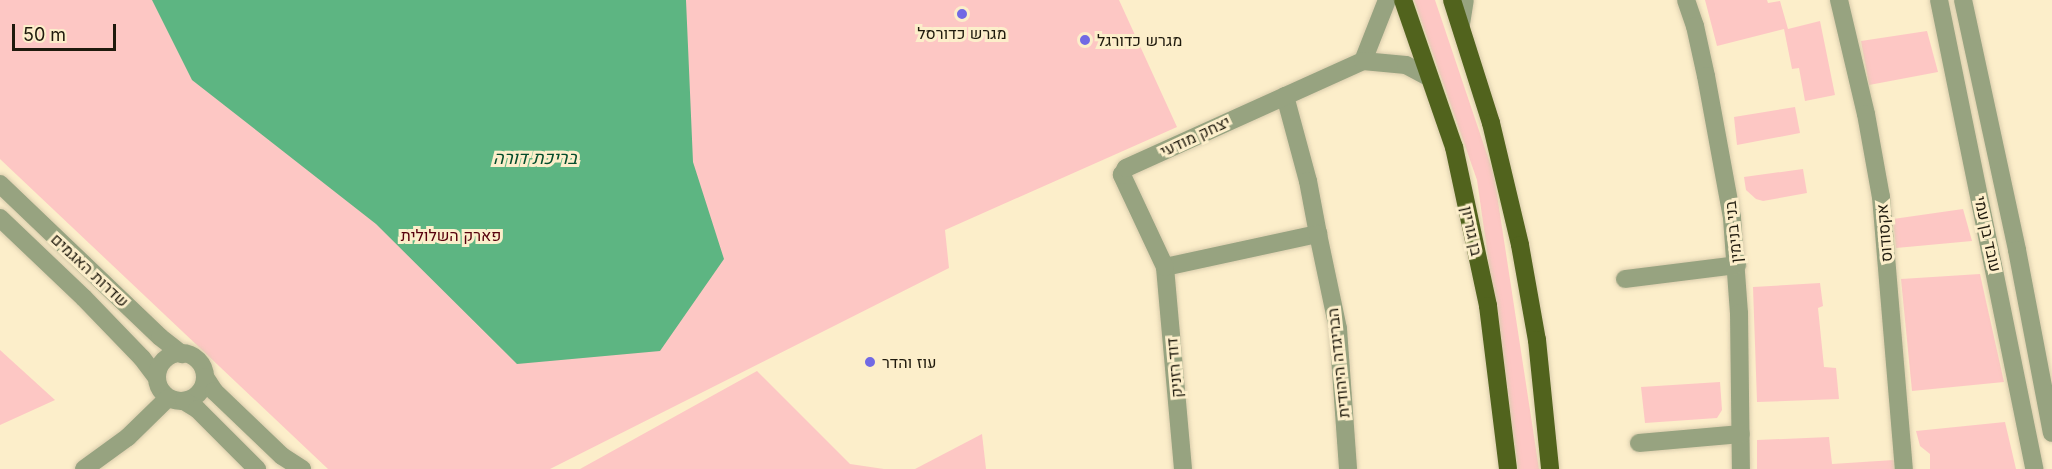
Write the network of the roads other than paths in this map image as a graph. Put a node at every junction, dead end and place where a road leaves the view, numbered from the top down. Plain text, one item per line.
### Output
1 (1387, 0) edge
2 (1403, 0) edge
3 (1452, 0) edge
4 (1465, 0) edge
5 (1686, 0) edge
6 (1839, 0) edge
7 (1939, 0) edge
8 (1963, 0) edge
9 (1461, 24) junction
10 (1363, 61) junction
11 (1429, 76) junction
12 (1285, 96) junction
13 (0, 184) edge
14 (0, 218) edge
15 (1318, 234) junction
16 (1737, 265) junction
17 (1165, 267) junction
18 (1625, 279) dead end
19 (182, 354) junction
20 (205, 377) junction
21 (157, 378) junction
22 (176, 400) junction
23 (2052, 433) edge
24 (1741, 434) junction
25 (1639, 443) dead end
26 (84, 469) edge
27 (257, 469) edge
28 (302, 469) edge
29 (1183, 469) edge
30 (1348, 469) edge
31 (1508, 469) edge
32 (1550, 469) edge
33 (1741, 469) edge
34 (1904, 469) edge
35 (2034, 469) edge

1 - 10 street
2 - 11 main road, בן גוריון
3 - 9 main road
4 - 9 street
5 - 16 street, בני בנימין
6 - 34 street, אקסודוס
7 - 35 street, עובד בן עמי
8 - 23 street, עובד בן עמי
9 - 32 main road
10 - 11 street, יצחק מודעי
10 - 12 street, יצחק מודעי
11 - 31 main road, בן גוריון
12 - 15 street, הבריגדה היהודית
12 - 17 street, יצחק מודעי
13 - 19 street, שדרות האגמים
14 - 21 street, שדרות האגמים
15 - 17 street
15 - 30 street, הבריגדה היהודית
16 - 18 street
16 - 24 street, בני בנימין
17 - 29 street, דוד רזניק
19 - 20 street
19 - 21 street
20 - 22 street
20 - 28 street
21 - 22 street
22 - 26 street
22 - 27 street
24 - 25 street
24 - 33 street, בני בנימין

